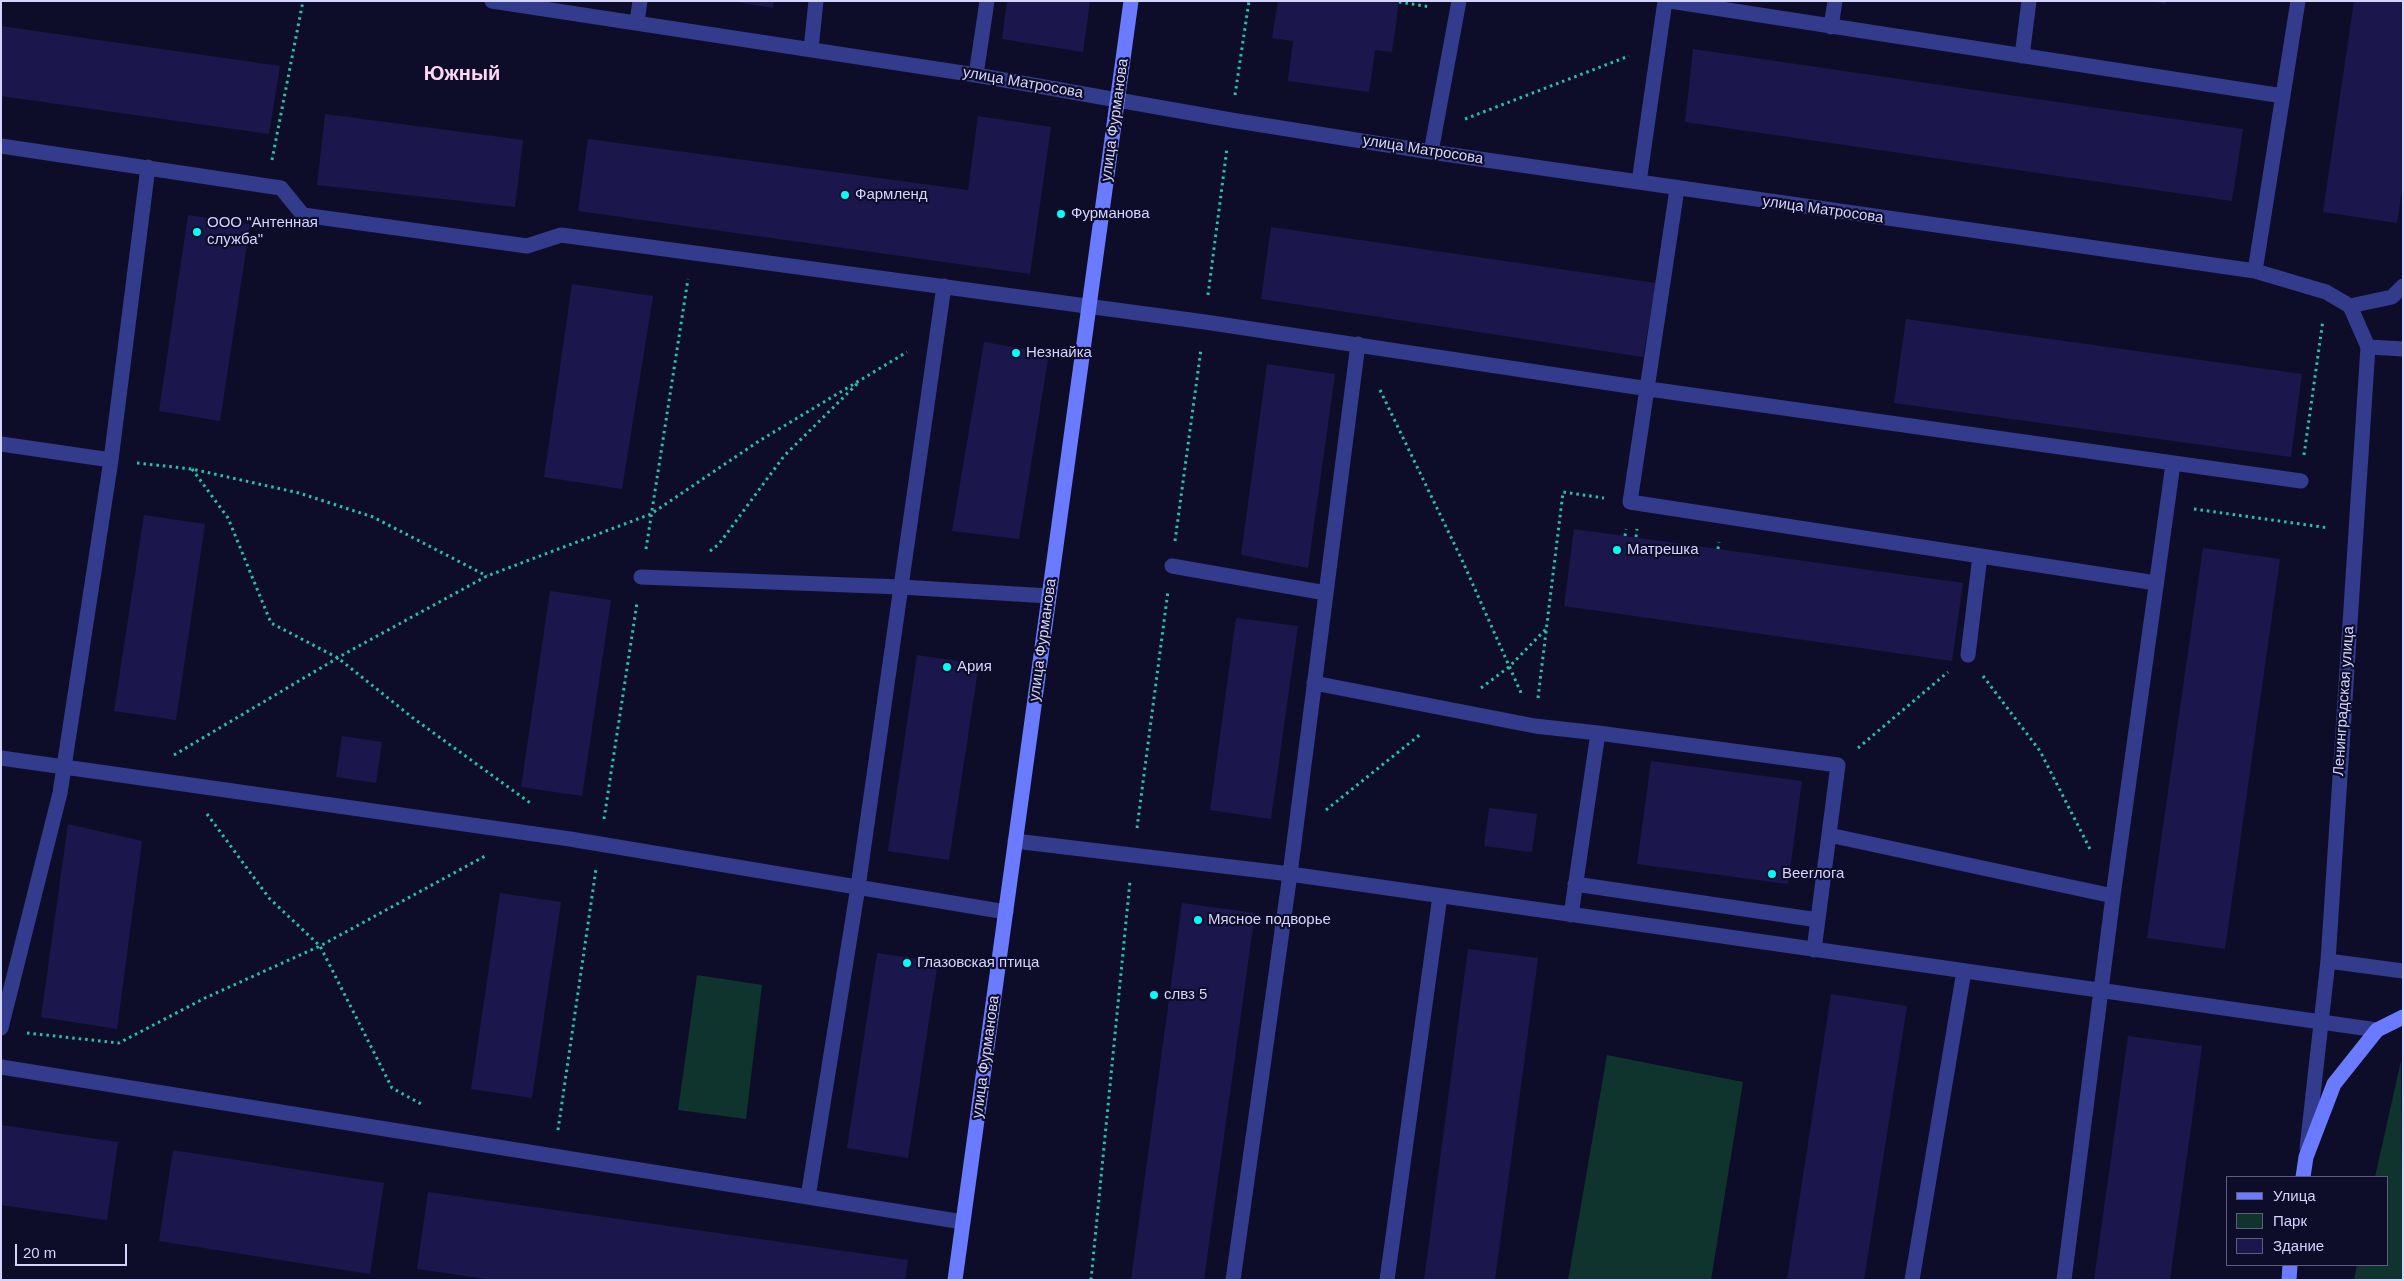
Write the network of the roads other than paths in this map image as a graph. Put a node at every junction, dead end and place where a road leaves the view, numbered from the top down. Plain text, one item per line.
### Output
1 (492, 1) edge
2 (640, 1) edge
3 (816, 1) edge
4 (987, 1) edge
5 (1131, 1) edge
6 (1459, 1) edge
7 (1665, 1) edge
8 (1670, 1) edge
9 (1835, 1) edge
10 (2029, 1) edge
11 (2298, 1) edge
12 (637, 22) junction
13 (1831, 27) junction
14 (811, 49) junction
15 (2022, 56) junction
16 (976, 75) junction
17 (2283, 96) junction
18 (1118, 99) junction
19 (1, 146) edge
20 (1431, 152) junction
21 (148, 167) junction
22 (1639, 182) junction
23 (1677, 189) junction
24 (2255, 271) junction
25 (944, 286) junction
26 (2403, 286) edge
27 (1089, 306) junction
28 (2350, 306) junction
29 (1358, 344) junction
30 (2368, 347) junction
31 (2403, 349) edge
32 (1648, 389) junction
33 (1, 444) edge
34 (111, 460) junction
35 (2173, 464) junction
36 (2301, 481) road end
37 (1980, 556) junction
38 (1172, 566) road end
39 (641, 577) dead end
40 (2156, 583) junction
41 (901, 587) junction
42 (1326, 593) junction
43 (1049, 596) junction
44 (1968, 655) road end
45 (1314, 683) junction
46 (1598, 733) junction
47 (1, 758) edge
48 (64, 767) junction
49 (1829, 835) junction
50 (1016, 841) junction
51 (1290, 874) junction
52 (1575, 884) junction
53 (858, 887) junction
54 (1440, 896) junction
55 (2113, 896) junction
56 (1006, 912) junction
57 (1571, 914) junction
58 (1818, 920) junction
59 (1814, 950) junction
60 (2328, 961) junction
61 (1964, 971) junction
62 (2403, 971) edge
63 (2103, 992) junction
64 (2403, 1018) edge
65 (2320, 1021) junction
66 (1, 1028) edge
67 (2376, 1030) junction
68 (1, 1067) edge
69 (2306, 1157) junction
70 (2303, 1176) edge
71 (808, 1197) junction
72 (963, 1222) junction
73 (2290, 1266) edge
74 (955, 1280) edge
75 (1233, 1280) edge
76 (1387, 1280) edge
77 (1912, 1280) edge
78 (2064, 1280) edge
79 (2289, 1280) edge

1 - 12 street, улица Матросова
2 - 12 street
3 - 14 street
4 - 16 street
5 - 18 main road, улица Фурманова
6 - 20 street
7 - 22 street
8 - 13 street
9 - 13 street
10 - 15 street
11 - 17 street
12 - 14 street, улица Матросова
13 - 15 street
14 - 16 street, улица Матросова
15 - 17 street
16 - 18 street, улица Матросова
17 - 24 street
18 - 20 street, улица Матросова
18 - 27 main road, улица Фурманова
19 - 21 street
20 - 22 street, улица Матросова
21 - 25 street
21 - 34 street
22 - 23 street, улица Матросова
23 - 24 street, улица Матросова
23 - 32 street
24 - 28 street, улица Матросова
25 - 27 street
25 - 41 street
26 - 28 street
27 - 29 street
27 - 43 main road, улица Фурманова
28 - 30 street, Ленинградская улица
29 - 32 street
29 - 42 street
30 - 31 street
30 - 60 street, Ленинградская улица
32 - 35 street
32 - 37 street
33 - 34 street
34 - 48 street
35 - 36 street
35 - 40 street
37 - 40 street
37 - 44 street
38 - 42 street
39 - 41 street
40 - 55 street
41 - 43 street
41 - 53 street
42 - 45 street
43 - 50 main road, улица Фурманова
45 - 46 street
45 - 51 street
46 - 49 street
46 - 52 street
47 - 48 street
48 - 53 street
48 - 66 street
49 - 55 street
49 - 58 street
50 - 51 street
50 - 56 main road, улица Фурманова
51 - 54 street
51 - 75 street
52 - 57 street
52 - 58 street
53 - 56 street
53 - 71 street
54 - 57 street
54 - 76 street
55 - 63 street
56 - 72 main road, улица Фурманова
57 - 59 street
58 - 59 street
59 - 61 street
60 - 62 street
60 - 65 street, Ленинградская улица
61 - 63 street
61 - 77 street
63 - 65 street
63 - 78 street
64 - 67 main road
65 - 67 street
65 - 69 street, Ленинградская улица
67 - 69 main road, Ленинградская улица
68 - 71 street
69 - 70 main road, Ленинградская улица
71 - 72 street
72 - 74 main road, улица Фурманова
73 - 79 main road

